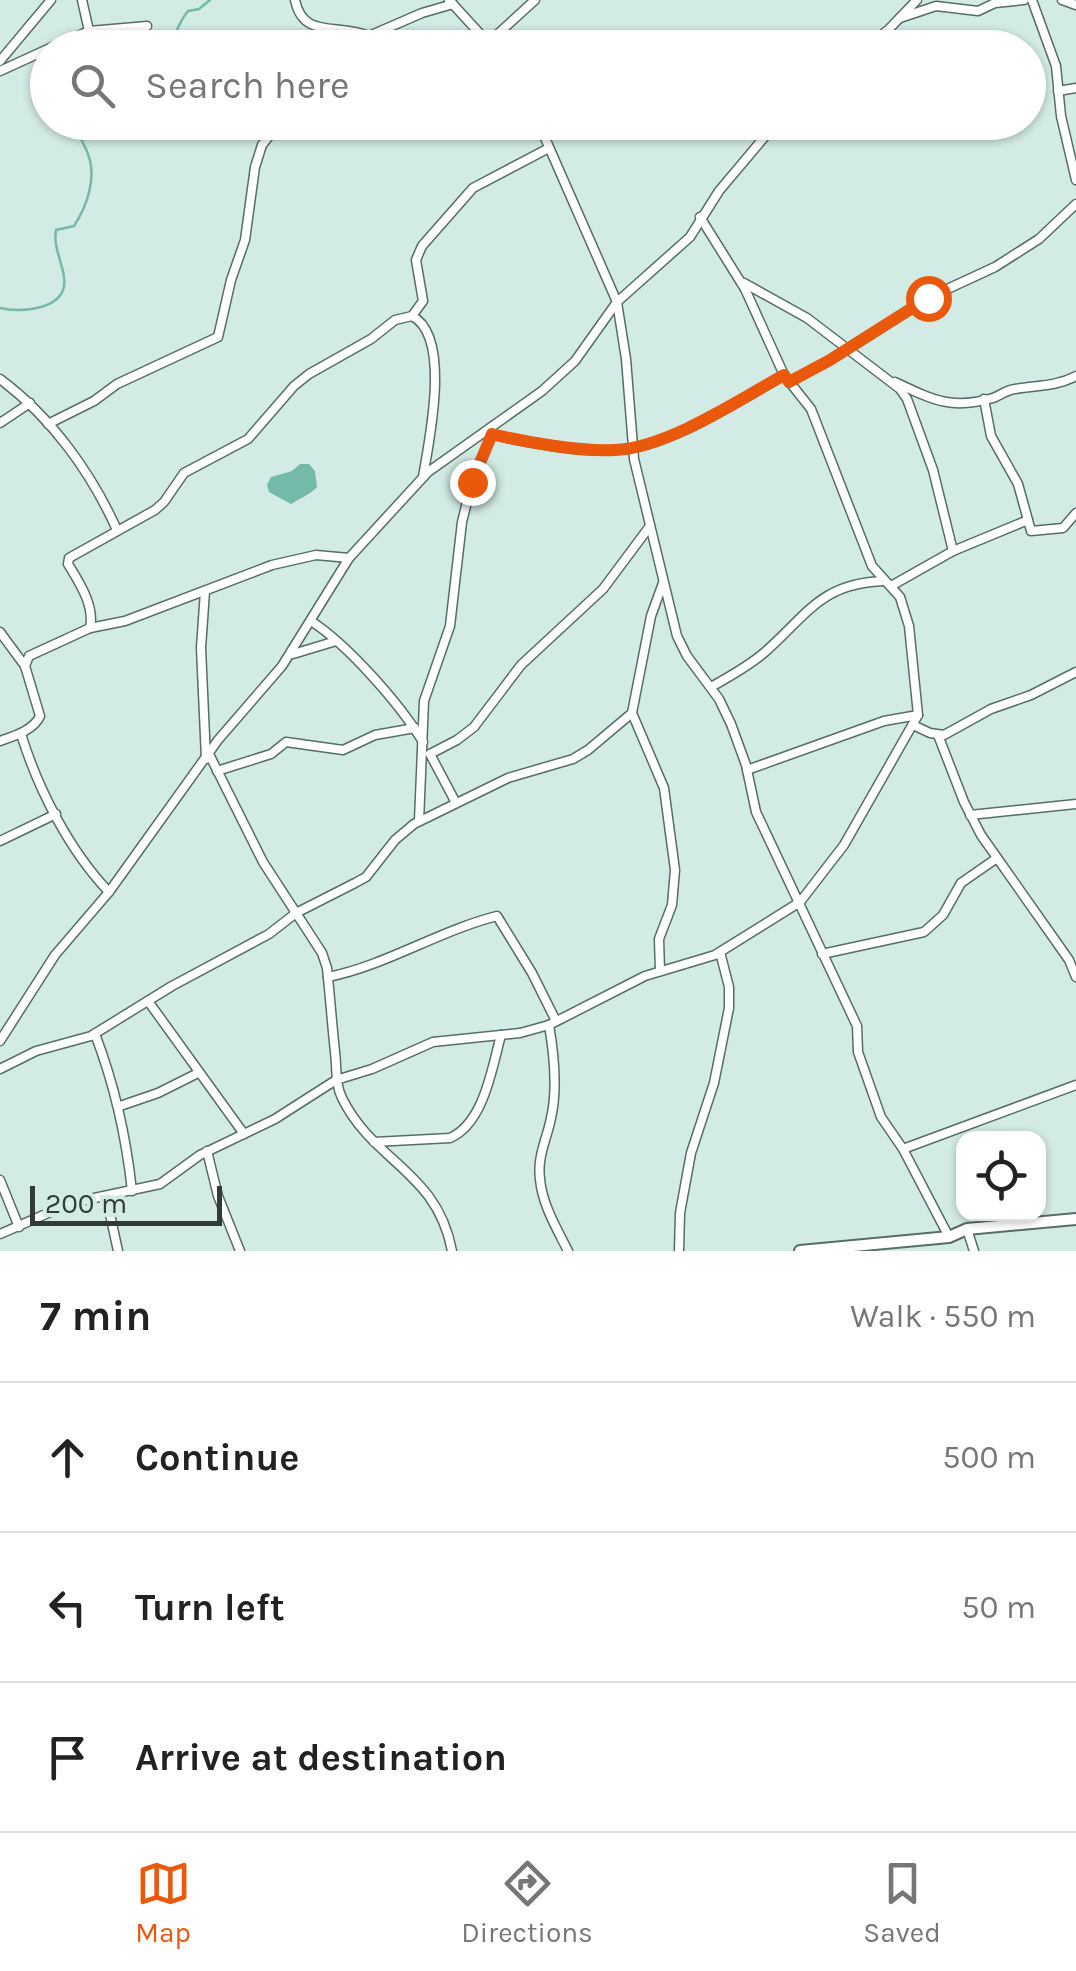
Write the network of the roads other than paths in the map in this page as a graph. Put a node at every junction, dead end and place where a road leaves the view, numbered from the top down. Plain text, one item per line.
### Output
1 (51, 0) edge
2 (82, 0) edge
3 (295, 0) edge
4 (535, 0) edge
5 (917, 0) edge
6 (1024, 0) edge
7 (1032, 0) edge
8 (1062, 0) edge
9 (450, 2) edge
10 (1076, 4) edge
11 (900, 18) junction
12 (147, 26) dead end
13 (89, 30) edge
14 (101, 30) edge
15 (350, 30) edge
16 (383, 30) edge
17 (477, 30) edge
18 (506, 30) edge
19 (886, 30) edge
20 (1043, 30) edge
21 (1046, 38) edge
22 (30, 57) edge
23 (0, 61) edge
24 (0, 72) edge
25 (1076, 88) edge
26 (1058, 90) junction
27 (266, 140) edge
28 (546, 140) edge
29 (762, 140) edge
30 (549, 148) junction
31 (1076, 180) edge
32 (1076, 204) edge
33 (700, 217) junction
34 (740, 281) junction
35 (617, 302) junction
36 (412, 316) junction
37 (846, 347) junction
38 (1076, 376) edge
39 (887, 377) junction
40 (786, 378) junction
41 (0, 379) edge
42 (984, 399) junction
43 (30, 403) junction
44 (0, 423) edge
45 (48, 424) junction
46 (489, 434) junction
47 (632, 448) junction
48 (424, 478) junction
49 (1076, 512) edge
50 (1028, 520) junction
51 (650, 526) junction
52 (117, 530) junction
53 (952, 551) junction
54 (349, 558) junction
55 (663, 583) junction
56 (888, 583) junction
57 (204, 591) junction
58 (311, 621) junction
59 (90, 628) junction
60 (0, 632) edge
61 (336, 640) junction
62 (290, 655) junction
63 (25, 666) junction
64 (1076, 672) edge
65 (711, 687) junction
66 (632, 713) junction
67 (918, 715) junction
68 (914, 725) junction
69 (415, 728) junction
70 (21, 734) junction
71 (938, 735) junction
72 (0, 741) edge
73 (424, 743) junction
74 (430, 754) junction
75 (208, 756) junction
76 (746, 770) junction
77 (216, 771) junction
78 (456, 803) junction
79 (1076, 804) edge
80 (56, 814) junction
81 (970, 814) junction
82 (419, 821) junction
83 (0, 841) edge
84 (996, 858) junction
85 (109, 892) junction
86 (800, 902) junction
87 (296, 913) junction
88 (720, 952) junction
89 (822, 954) junction
90 (660, 971) junction
91 (328, 976) junction
92 (1076, 976) edge
93 (148, 1001) junction
94 (553, 1023) junction
95 (95, 1034) junction
96 (500, 1035) junction
97 (0, 1041) edge
98 (0, 1069) edge
99 (198, 1073) junction
100 (336, 1080) junction
101 (1076, 1085) edge
102 (120, 1106) junction
103 (244, 1134) junction
104 (374, 1142) junction
105 (903, 1149) junction
106 (207, 1150) junction
107 (0, 1180) edge
108 (132, 1191) junction
109 (106, 1196) junction
110 (1076, 1219) edge
111 (19, 1227) junction
112 (967, 1229) junction
113 (0, 1234) edge
114 (950, 1236) junction
115 (118, 1251) edge
116 (240, 1251) edge
117 (452, 1251) edge
118 (568, 1251) edge
119 (679, 1251) edge
120 (800, 1251) edge
121 (974, 1251) edge

1 - 23 street
2 - 13 street
3 - 15 street
4 - 18 street
5 - 11 street
6 - 11 street
7 - 20 street
8 - 10 street
9 - 16 street
9 - 17 street
11 - 19 street
12 - 14 street
21 - 26 street
22 - 24 street
25 - 26 street
26 - 31 street
27 - 45 street
28 - 30 street
29 - 33 street
30 - 35 street
30 - 36 street
32 - 37 street
33 - 34 street
33 - 35 street
34 - 37 street
34 - 40 street
35 - 46 street
35 - 47 street
36 - 48 street
36 - 52 street
37 - 39 street
37 - 40 street
38 - 42 street
39 - 42 street
39 - 53 street
40 - 47 street
40 - 56 street
41 - 43 street
42 - 50 street
43 - 44 street
43 - 45 street
45 - 52 street
46 - 47 street
46 - 48 street
46 - 73 street
47 - 51 street
48 - 54 street
49 - 50 street
50 - 53 street
51 - 55 street
51 - 74 street
52 - 59 street
53 - 56 street
54 - 57 street
54 - 58 street
55 - 65 street
55 - 66 street
56 - 65 street
56 - 67 street
57 - 59 street
57 - 75 street
58 - 61 street
58 - 62 street
59 - 63 street
60 - 63 street
61 - 62 street
61 - 69 street
62 - 75 street
63 - 70 street
64 - 71 street
65 - 76 street
66 - 78 street
66 - 90 street
67 - 68 street
67 - 76 street
68 - 71 street
68 - 86 street
69 - 73 street
69 - 77 street
70 - 72 street
70 - 80 street
71 - 81 street
73 - 74 street
73 - 82 street
74 - 78 street
75 - 77 street
75 - 85 street
76 - 86 street
77 - 87 street
78 - 82 street
79 - 81 street
80 - 83 street
80 - 85 street
81 - 84 street
82 - 87 street
84 - 89 street
84 - 92 street
85 - 97 street
86 - 88 street
86 - 89 street
87 - 91 street
87 - 93 street
88 - 90 street
88 - 119 street
89 - 105 street
90 - 94 street
91 - 94 street
91 - 100 street
93 - 95 street
93 - 99 street
94 - 96 street
94 - 118 street
95 - 98 street
95 - 102 street
96 - 100 street
96 - 104 street
99 - 102 street
99 - 103 street
100 - 103 street
100 - 104 street
101 - 105 street
102 - 108 street
103 - 106 street
104 - 117 street
105 - 114 street
106 - 108 street
106 - 116 street
107 - 111 street
108 - 109 street
109 - 111 street
109 - 115 street
110 - 112 main road
111 - 113 street
112 - 114 main road
112 - 121 street
114 - 120 main road

